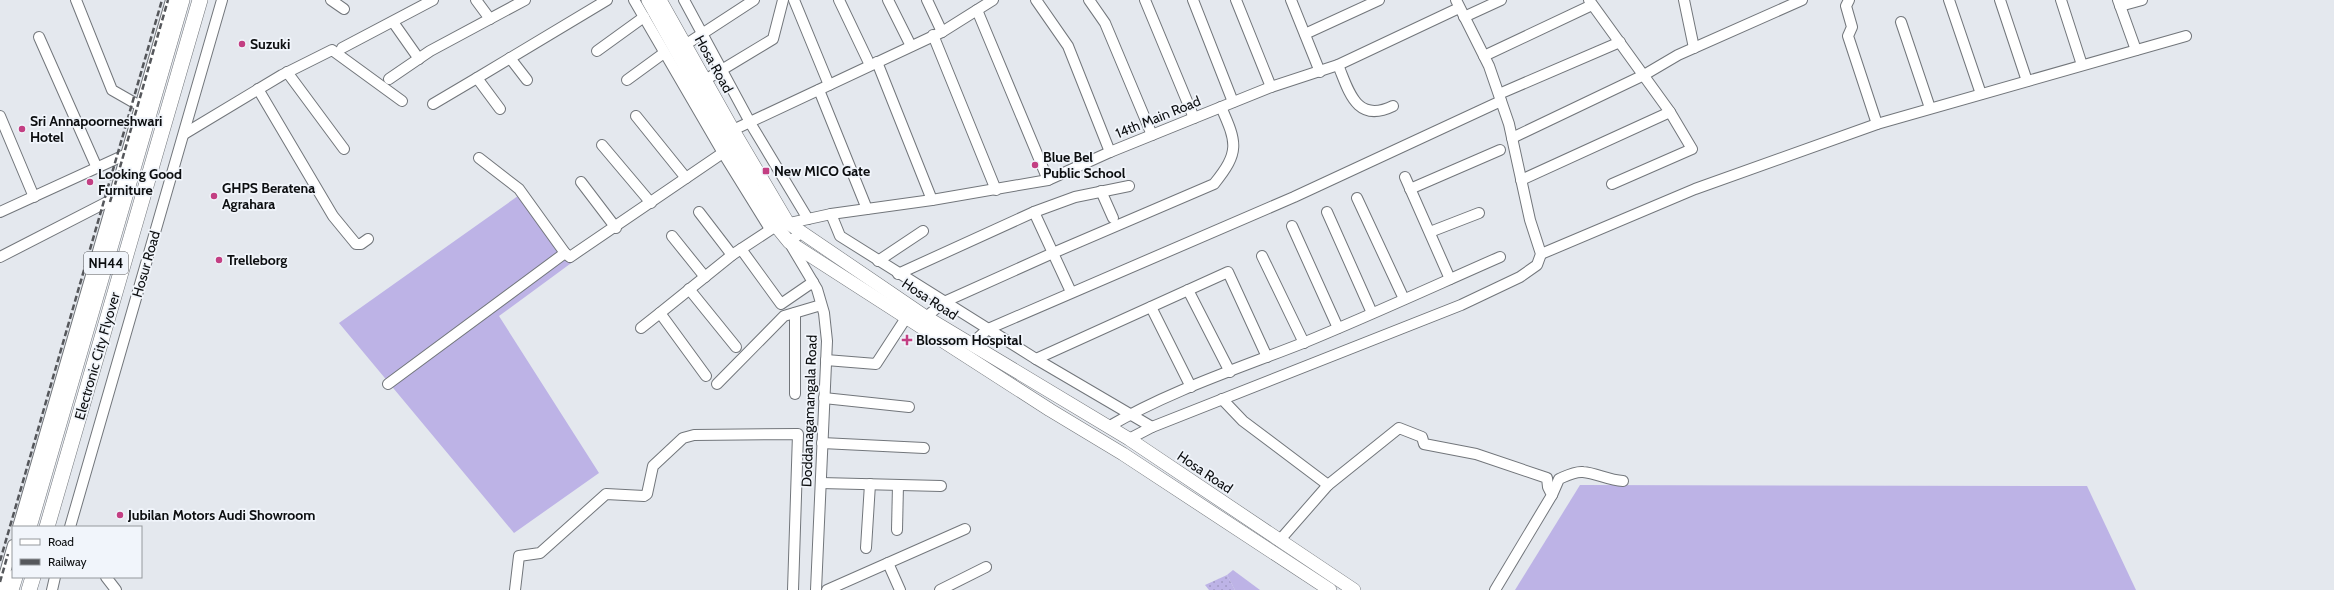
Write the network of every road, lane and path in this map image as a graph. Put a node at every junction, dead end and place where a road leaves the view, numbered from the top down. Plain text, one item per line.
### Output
1 (76, 0) edge
2 (171, 0) edge
3 (182, 0) edge
4 (188, 0) edge
5 (200, 0) edge
6 (206, 0) edge
7 (222, 0) edge
8 (330, 0) edge
9 (433, 0) edge
10 (476, 0) edge
11 (525, 0) edge
12 (607, 0) edge
13 (634, 0) edge
14 (648, 0) edge
15 (684, 0) edge
16 (754, 0) edge
17 (782, 0) edge
18 (794, 0) edge
19 (839, 0) edge
20 (888, 0) edge
21 (927, 0) edge
22 (993, 0) edge
23 (1036, 0) edge
24 (1089, 0) edge
25 (1145, 0) edge
26 (1193, 0) edge
27 (1236, 0) edge
28 (1290, 0) edge
29 (1379, 0) edge
30 (1501, 0) edge
31 (1684, 0) edge
32 (1802, 0) edge
33 (1850, 0) edge
34 (1858, 0) edge
35 (1949, 0) edge
36 (2000, 0) edge
37 (2060, 0) edge
38 (2142, 0) edge
39 (665, 2) edge
40 (1590, 3) edge
41 (2119, 3) edge
42 (1460, 8) edge
43 (344, 9) dead end
44 (977, 10) junction
45 (644, 17) junction
46 (490, 19) junction
47 (393, 22) junction
48 (1901, 22) dead end
49 (702, 34) junction
50 (938, 34) junction
51 (1305, 34) junction
52 (2186, 36) dead end
53 (39, 37) dead end
54 (1620, 42) junction
55 (685, 45) junction
56 (911, 46) junction
57 (342, 48) dead end
58 (1694, 48) junction
59 (2136, 50) junction
60 (597, 51) dead end
61 (664, 53) junction
62 (1484, 56) junction
63 (510, 58) junction
64 (419, 59) junction
65 (873, 64) junction
66 (1338, 65) junction
67 (2082, 65) junction
68 (722, 70) junction
69 (288, 72) junction
70 (1320, 72) junction
71 (1644, 74) junction
72 (477, 78) junction
73 (389, 80) dead end
74 (527, 80) dead end
75 (627, 80) dead end
76 (705, 80) junction
77 (2027, 81) junction
78 (829, 85) junction
79 (1271, 87) junction
80 (258, 88) junction
81 (819, 90) junction
82 (1981, 94) junction
83 (1500, 98) junction
84 (402, 102) dead end
85 (1233, 102) junction
86 (433, 104) dead end
87 (140, 106) junction
88 (1392, 106) dead end
89 (1221, 107) junction
90 (1930, 108) junction
91 (500, 109) dead end
92 (1670, 112) junction
93 (0, 116) edge
94 (636, 116) dead end
95 (1194, 118) junction
96 (750, 122) junction
97 (1877, 124) junction
98 (733, 130) junction
99 (184, 134) junction
100 (1152, 135) junction
101 (1512, 138) junction
102 (602, 145) dead end
103 (344, 149) dead end
104 (726, 150) junction
105 (1500, 150) dead end
106 (1110, 152) junction
107 (132, 153) junction
108 (479, 158) dead end
109 (97, 168) junction
110 (1404, 177) dead end
111 (686, 178) junction
112 (1048, 180) junction
113 (1521, 180) junction
114 (581, 182) dead end
115 (1612, 184) dead end
116 (1129, 186) dead end
117 (1410, 189) junction
118 (996, 190) junction
119 (1101, 191) junction
120 (34, 197) junction
121 (1357, 198) dead end
122 (113, 199) junction
123 (932, 200) junction
124 (651, 203) junction
125 (867, 209) junction
126 (0, 212) edge
127 (699, 212) dead end
128 (1034, 212) junction
129 (1327, 212) dead end
130 (1479, 213) dead end
131 (831, 214) junction
132 (1113, 218) dead end
133 (808, 219) junction
134 (778, 226) junction
135 (1292, 226) dead end
136 (616, 228) junction
137 (923, 231) dead end
138 (802, 232) junction
139 (1430, 232) junction
140 (672, 236) dead end
141 (368, 239) dead end
142 (789, 242) junction
143 (736, 252) junction
144 (565, 253) junction
145 (1053, 253) junction
146 (1541, 254) junction
147 (1262, 256) dead end
148 (0, 257) edge
149 (1500, 257) dead end
150 (878, 261) junction
151 (898, 274) junction
152 (705, 277) junction
153 (1450, 279) junction
154 (813, 282) junction
155 (689, 289) junction
156 (1188, 290) junction
157 (1070, 292) junction
158 (1404, 299) junction
159 (944, 302) junction
160 (821, 305) junction
161 (1151, 307) junction
162 (660, 313) junction
163 (795, 313) junction
164 (1372, 313) junction
165 (926, 316) junction
166 (906, 318) junction
167 (641, 328) dead end
168 (1338, 328) junction
169 (988, 329) junction
170 (1304, 343) junction
171 (971, 344) junction
172 (736, 348) dead end
173 (1267, 357) junction
174 (1036, 359) junction
175 (826, 360) junction
176 (1230, 372) junction
177 (706, 376) dead end
178 (388, 384) dead end
179 (717, 384) dead end
180 (1191, 387) junction
181 (796, 394) dead end
182 (1055, 395) junction
183 (824, 398) junction
184 (1222, 399) junction
185 (909, 407) dead end
186 (1050, 410) junction
187 (1130, 414) junction
188 (1108, 427) junction
189 (1152, 427) junction
190 (1128, 439) junction
191 (822, 443) junction
192 (924, 448) dead end
193 (1623, 480) dead end
194 (821, 483) junction
195 (870, 484) junction
196 (898, 485) junction
197 (941, 486) dead end
198 (1328, 486) junction
199 (1552, 495) junction
200 (18, 526) edge
201 (29, 526) edge
202 (37, 526) edge
203 (47, 526) edge
204 (54, 526) edge
205 (70, 526) edge
206 (965, 529) dead end
207 (897, 530) dead end
208 (1279, 541) junction
209 (12, 548) edge
210 (866, 548) dead end
211 (888, 563) junction
212 (986, 567) dead end
213 (15, 578) edge
214 (23, 578) edge
215 (33, 578) edge
216 (40, 578) edge
217 (56, 578) edge
218 (107, 578) edge
219 (0, 590) edge
220 (11, 590) edge
221 (19, 590) edge
222 (29, 590) edge
223 (36, 590) edge
224 (52, 590) edge
225 (116, 590) edge
226 (515, 590) edge
227 (793, 590) edge
228 (816, 590) edge
229 (827, 590) edge
230 (900, 590) edge
231 (940, 590) edge
232 (1330, 590) edge
233 (1354, 590) edge
234 (1495, 590) edge

1 - 87 street
2 - 87 street
3 - 107 highway, NH44
4 - 202 highway, Electronic City Flyover
5 - 203 highway, Electronic City Flyover
6 - 204 highway, Hosur Road / NH44
7 - 99 street, Hosur Road
8 - 43 street
9 - 47 street
10 - 46 street
11 - 46 street
12 - 63 street
13 - 45 street
14 - 104 main road, Hosa Road
15 - 49 street
16 - 49 street
17 - 68 street
18 - 78 street
19 - 65 street
20 - 56 street
21 - 50 street
22 - 44 street
23 - 106 street
24 - 100 street
25 - 95 street
26 - 85 street
27 - 79 street
28 - 51 street
29 - 51 street
30 - 42 street, 14th Main Road
31 - 58 street
32 - 58 street
33 - 34 street
33 - 97 street
35 - 82 street
36 - 77 street
37 - 67 street
38 - 41 street
39 - 55 main road, Hosa Road
40 - 54 street
40 - 62 street
41 - 59 street
42 - 62 street
42 - 66 street, 14th Main Road
44 - 50 street
44 - 112 street
45 - 60 street
45 - 61 street
46 - 64 street
47 - 57 street
47 - 64 street
48 - 90 street
49 - 55 street
49 - 68 street
50 - 56 street
50 - 118 street
51 - 70 street
52 - 59 street
53 - 109 street
54 - 71 street
54 - 83 street
55 - 76 main road, Hosa Road
56 - 65 street
58 - 71 street
59 - 67 street
61 - 75 street
61 - 104 street
62 - 83 street
63 - 72 street
63 - 74 street
64 - 73 street
65 - 78 street
65 - 123 street
66 - 70 street, 14th Main Road
66 - 88 street
67 - 77 street
68 - 76 street
68 - 96 street
69 - 80 street
69 - 84 street
69 - 103 street
70 - 79 street, 14th Main Road
71 - 92 street
71 - 101 street
72 - 86 street
72 - 91 street
76 - 98 main road, Hosa Road
77 - 82 street
78 - 81 street
79 - 85 street, 14th Main Road
80 - 99 street
80 - 141 street
81 - 96 street
81 - 125 street
82 - 90 street
83 - 101 street
83 - 157 street
85 - 89 street, 14th Main Road
87 - 107 street
89 - 95 street, 14th Main Road
89 - 145 street
90 - 97 street
92 - 113 street
92 - 115 street
93 - 120 street
94 - 111 street
95 - 100 street, 14th Main Road
96 - 98 street
96 - 133 street
97 - 146 street
98 - 134 main road, Hosa Road
99 - 205 street, Hosur Road
100 - 106 street, 14th Main Road
101 - 113 street
102 - 124 street
104 - 111 street
104 - 134 main road, Hosa Road
105 - 117 street
106 - 112 street, 14th Main Road
107 - 109 street
107 - 122 street
107 - 201 highway, NH44
108 - 144 street
109 - 120 street
110 - 117 street
111 - 124 street
112 - 118 street, 14th Main Road
113 - 146 street
114 - 136 street
116 - 119 street
117 - 139 street
118 - 123 street, 14th Main Road
119 - 128 street
119 - 132 street
120 - 126 street
121 - 158 street
122 - 148 street
122 - 200 street
123 - 125 street, 14th Main Road
124 - 136 street
125 - 131 street, 14th Main Road
127 - 143 street
128 - 145 street
128 - 151 street
129 - 164 street
130 - 139 street
131 - 133 street, 14th Main Road
131 - 150 street
133 - 134 street, 14th Main Road
134 - 138 main road, Hosa Road
134 - 142 main road, Hosa Road
134 - 143 street
135 - 168 street
136 - 144 street
137 - 150 street
138 - 142 street
138 - 165 main road, Hosa Road
139 - 153 street
140 - 152 street
142 - 154 street, Doddanagamangala Road
142 - 166 main road, Hosa Road
143 - 152 street
143 - 154 street
144 - 178 street
145 - 157 street
145 - 159 street
146 - 184 street
147 - 170 street
149 - 153 street
150 - 151 street
151 - 159 street
152 - 155 street
153 - 158 street
154 - 160 street, Doddanagamangala Road
155 - 162 street
155 - 172 street
156 - 161 street
156 - 173 street
156 - 176 street
157 - 169 street
158 - 164 street
159 - 165 street
159 - 169 street
160 - 163 street
160 - 175 street, Doddanagamangala Road
161 - 174 street
161 - 180 street
162 - 167 street
162 - 177 street
163 - 179 street
163 - 181 street
164 - 168 street
165 - 171 main road, Hosa Road
166 - 175 street
166 - 186 main road, Hosa Road
168 - 170 street
169 - 171 street
169 - 174 street
170 - 173 street
171 - 182 main road, Hosa Road
173 - 176 street
174 - 187 street
175 - 183 street, Doddanagamangala Road
176 - 180 street
180 - 187 street
182 - 186 main road
182 - 188 main road, Hosa Road
183 - 185 street
183 - 191 street, Doddanagamangala Road
184 - 189 street
184 - 198 street
186 - 232 main road, Hosa Road
187 - 188 street
187 - 189 street
188 - 190 main road, Hosa Road
189 - 190 street
190 - 208 main road, Hosa Road
191 - 192 street
191 - 194 street, Doddanagamangala Road
193 - 199 street
194 - 195 street
194 - 228 street, Doddanagamangala Road
195 - 196 street
195 - 210 street
196 - 197 street
196 - 207 street
198 - 199 street
198 - 208 street
199 - 234 street
206 - 211 street
208 - 233 main road, Hosa Road
209 - 219 street
211 - 229 street
211 - 230 street
212 - 231 street
213 - 220 highway
214 - 221 highway
215 - 222 highway
216 - 223 highway
217 - 224 street
218 - 225 street
226 - 227 street

